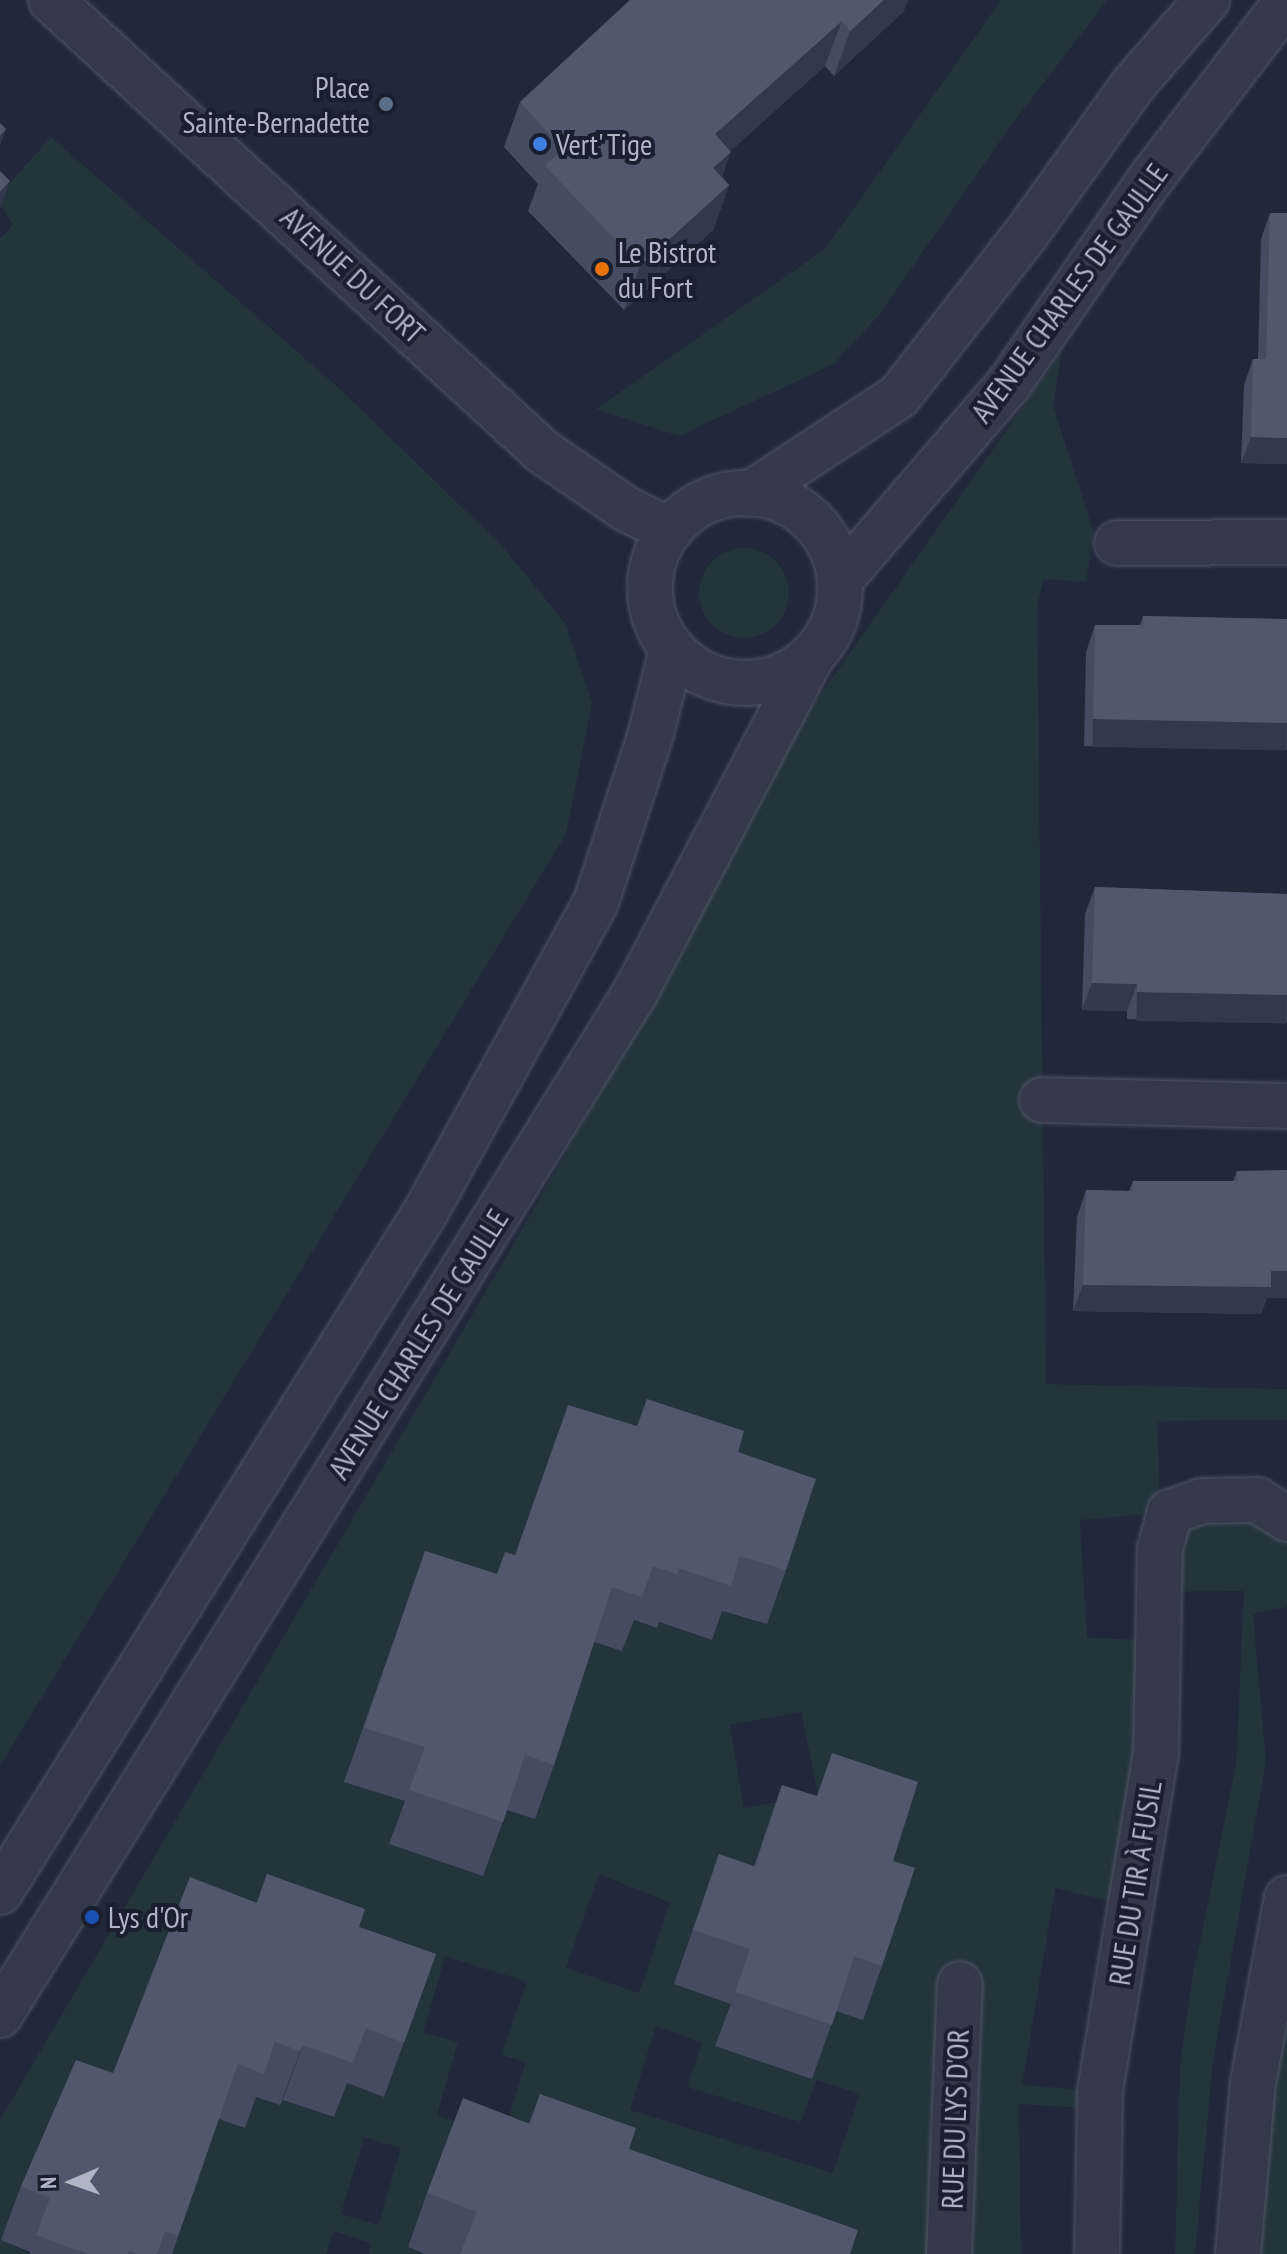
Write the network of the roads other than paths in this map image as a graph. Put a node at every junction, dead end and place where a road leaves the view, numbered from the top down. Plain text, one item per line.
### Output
1 (51, 0) edge
2 (1207, 0) edge
3 (1287, 1) edge
4 (750, 494) junction
5 (669, 530) junction
6 (1287, 542) edge
7 (1117, 543) dead end
8 (841, 579) junction
9 (672, 650) junction
10 (811, 658) junction
11 (1042, 1100) dead end
12 (1287, 1106) edge
13 (1287, 1519) edge
14 (0, 1892) edge
15 (1287, 1898) edge
16 (960, 1984) dead end
17 (0, 2015) edge
18 (949, 2254) edge
19 (1097, 2254) edge
20 (1238, 2254) edge

1 - 5 street, AVENUE DU FORT
2 - 4 street
3 - 8 street, AVENUE CHARLES DE GAULLE
4 - 5 street
4 - 8 street
5 - 9 street
6 - 7 street
8 - 10 street
9 - 10 street
9 - 14 street
10 - 17 street, AVENUE CHARLES DE GAULLE
11 - 12 street
13 - 19 street, RUE DU TIR À FUSIL
15 - 20 street
16 - 18 street, RUE DU LYS D'OR

